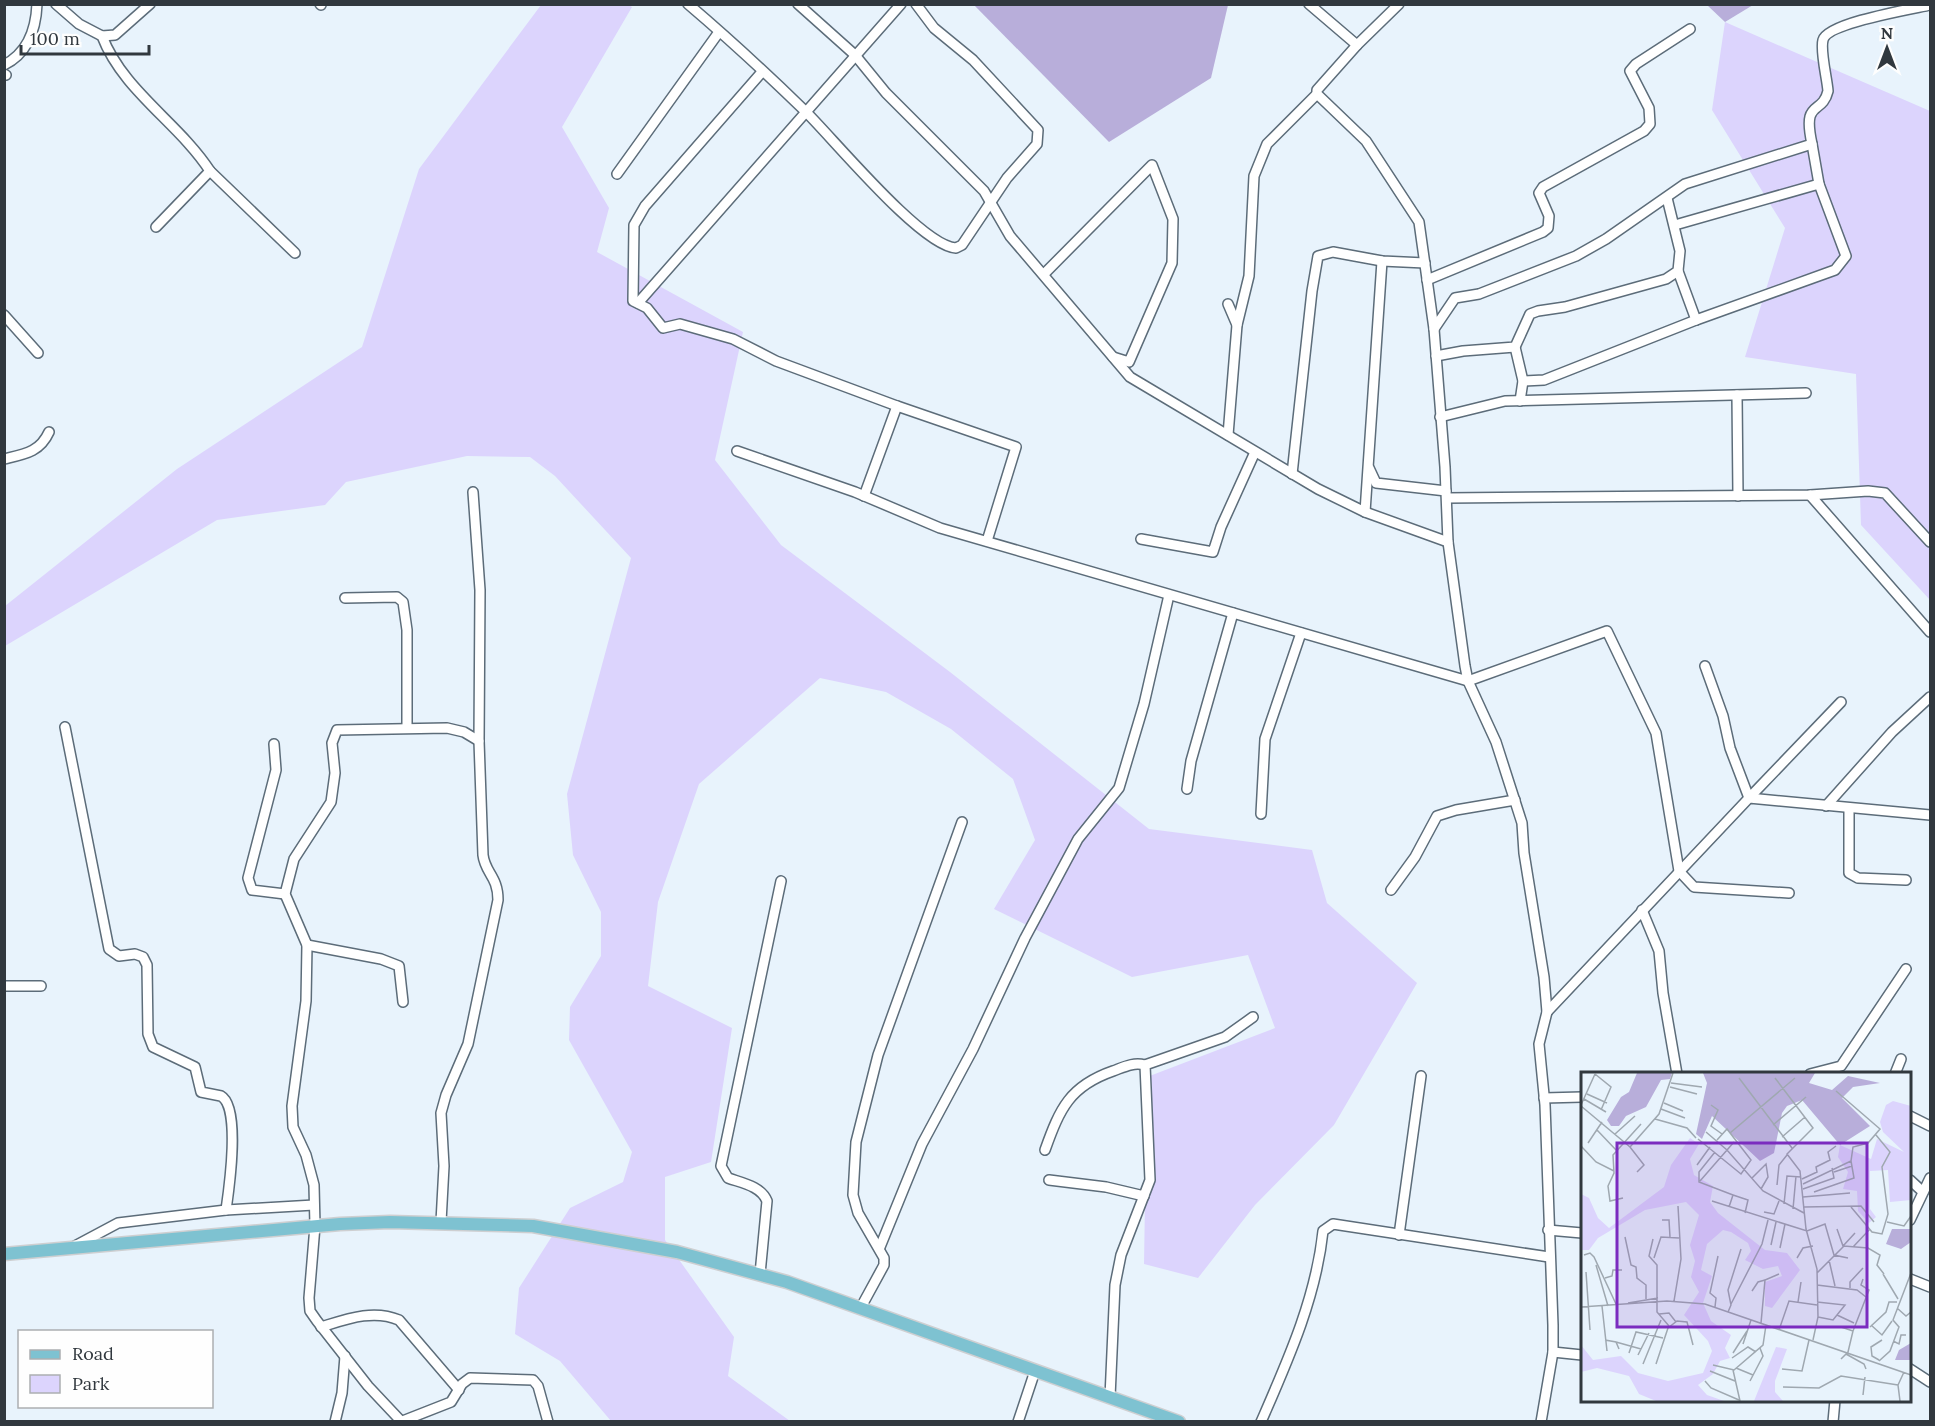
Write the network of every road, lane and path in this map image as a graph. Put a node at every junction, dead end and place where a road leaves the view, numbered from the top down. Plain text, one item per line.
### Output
1 (37, 4) edge
2 (56, 4) edge
3 (150, 4) edge
4 (688, 4) edge
5 (798, 4) edge
6 (901, 4) edge
7 (916, 4) edge
8 (1309, 4) edge
9 (1399, 4) edge
10 (1930, 5) edge
11 (1690, 29) dead end
12 (719, 32) junction
13 (102, 36) junction
14 (1357, 45) junction
15 (855, 55) junction
16 (4, 65) edge
17 (762, 72) junction
18 (1317, 94) junction
19 (806, 112) junction
20 (1812, 144) junction
21 (210, 171) junction
22 (617, 174) dead end
23 (1819, 184) junction
24 (1667, 198) junction
25 (990, 200) junction
26 (1675, 225) junction
27 (156, 227) dead end
28 (295, 253) dead end
29 (1382, 261) junction
30 (1425, 263) junction
31 (1678, 271) junction
32 (1044, 274) junction
33 (1427, 280) junction
34 (638, 303) junction
35 (1228, 304) dead end
36 (4, 315) edge
37 (1696, 320) junction
38 (1237, 325) junction
39 (1434, 329) junction
40 (1515, 347) junction
41 (38, 353) dead end
42 (1436, 356) junction
43 (1113, 357) junction
44 (1523, 381) junction
45 (1806, 393) dead end
46 (1737, 395) junction
47 (1520, 401) junction
48 (897, 406) junction
49 (1440, 417) junction
50 (49, 432) dead end
51 (1228, 435) junction
52 (736, 451) dead end
53 (1255, 452) junction
54 (4, 459) edge
55 (1368, 466) junction
56 (1292, 474) junction
57 (473, 492) dead end
58 (1446, 495) junction
59 (1810, 495) junction
60 (864, 496) junction
61 (1738, 496) junction
62 (1365, 512) junction
63 (1141, 539) dead end
64 (987, 541) junction
65 (1448, 542) junction
66 (1930, 542) edge
67 (1169, 595) junction
68 (345, 598) dead end
69 (1233, 613) junction
70 (1930, 632) edge
71 (1301, 633) junction
72 (1705, 666) dead end
73 (1468, 681) junction
74 (1930, 697) edge
75 (1841, 702) dead end
76 (65, 727) dead end
77 (407, 727) junction
78 (479, 741) junction
79 (274, 744) dead end
80 (1187, 789) dead end
81 (1749, 798) junction
82 (1515, 800) junction
83 (1826, 806) junction
84 (1849, 808) junction
85 (1261, 814) dead end
86 (1930, 815) edge
87 (962, 822) dead end
88 (1679, 871) junction
89 (1906, 880) dead end
90 (781, 881) dead end
91 (1391, 890) dead end
92 (1789, 893) dead end
93 (285, 894) junction
94 (1642, 910) junction
95 (307, 945) junction
96 (1906, 969) dead end
97 (4, 986) edge
98 (41, 986) dead end
99 (403, 1002) dead end
100 (1547, 1012) junction
101 (1253, 1017) dead end
102 (1901, 1059) dead end
103 (1145, 1065) junction
104 (1677, 1072) edge
105 (1818, 1072) edge
106 (1896, 1072) edge
107 (1421, 1076) dead end
108 (1581, 1097) edge
109 (1544, 1098) junction
110 (1911, 1116) edge
111 (1930, 1126) edge
112 (1045, 1150) dead end
113 (1930, 1178) edge
114 (1049, 1180) dead end
115 (1911, 1181) edge
116 (1923, 1192) junction
117 (1144, 1196) junction
118 (314, 1205) junction
119 (226, 1210) junction
120 (1911, 1218) edge
121 (441, 1222) junction
122 (315, 1226) junction
123 (1548, 1230) junction
124 (1581, 1233) edge
125 (1399, 1235) junction
126 (880, 1247) junction
127 (71, 1248) junction
128 (4, 1254) edge
129 (1549, 1257) junction
130 (760, 1274) junction
131 (1911, 1279) edge
132 (1930, 1287) edge
133 (860, 1309) junction
134 (321, 1327) junction
135 (1553, 1352) junction
136 (1581, 1355) edge
137 (345, 1356) junction
138 (1911, 1370) edge
139 (1035, 1371) junction
140 (1930, 1382) edge
141 (459, 1390) junction
142 (1110, 1397) junction
143 (1835, 1402) edge
144 (1152, 1417) edge
145 (400, 1421) edge
146 (335, 1422) edge
147 (548, 1422) edge
148 (1018, 1422) edge
149 (1179, 1422) edge
150 (1261, 1422) edge
151 (1540, 1422) edge
152 (1833, 1422) edge

1 - 16 street
2 - 13 street
3 - 13 street
4 - 12 street
5 - 15 street
6 - 15 street
7 - 25 street
8 - 14 street
9 - 14 street
10 - 20 street
11 - 33 street
12 - 17 street
12 - 22 street
13 - 21 street
14 - 18 street
15 - 19 street
15 - 25 street
17 - 19 street
17 - 34 street
18 - 30 street
18 - 38 street
19 - 25 street
19 - 34 street
20 - 23 street
20 - 24 street
21 - 27 street
21 - 28 street
23 - 26 street
23 - 37 street
24 - 26 street
24 - 39 street
25 - 32 street
26 - 31 street
29 - 30 street
29 - 55 street
29 - 56 street
30 - 33 street
31 - 37 street
31 - 40 street
32 - 43 street
32 - 43 street
33 - 39 street
34 - 48 street
35 - 38 street
36 - 41 street
37 - 44 street
38 - 51 street
39 - 42 street
40 - 42 street
40 - 44 street
42 - 49 street
43 - 51 street
44 - 47 street
45 - 46 street
46 - 47 street
46 - 61 street
47 - 49 street
48 - 60 street
48 - 64 street
49 - 58 street
50 - 54 street
51 - 53 street
52 - 60 street
53 - 56 street
53 - 63 street
55 - 58 street
55 - 62 street
56 - 62 street
57 - 78 street
58 - 61 street
58 - 65 street
59 - 61 street
59 - 66 street
59 - 70 street
60 - 64 street
62 - 65 street
64 - 67 street
65 - 73 street
67 - 69 street
67 - 126 street
68 - 77 street
69 - 71 street
69 - 80 street
71 - 73 street
71 - 85 street
72 - 81 street
73 - 82 street
73 - 88 street
74 - 83 street
75 - 81 street
76 - 119 street
77 - 78 street
77 - 93 street
78 - 121 street
79 - 93 street
81 - 83 street
81 - 88 street
82 - 91 street
82 - 100 street
83 - 84 street
84 - 86 street
84 - 89 street
87 - 126 street
88 - 92 street
88 - 94 street
90 - 130 street
93 - 95 street
94 - 100 street
94 - 104 street
95 - 99 street
95 - 118 street
96 - 105 street
97 - 98 street
100 - 109 street
101 - 103 street
102 - 106 street
103 - 112 street
103 - 117 street
107 - 125 street
108 - 109 street
109 - 123 street
110 - 111 street
113 - 116 street
114 - 117 street
115 - 116 street
116 - 120 street
117 - 142 street
118 - 119 street
118 - 122 street
119 - 127 street
121 - 122 main road
121 - 130 main road
122 - 127 main road
122 - 134 street
123 - 124 street
123 - 129 street
125 - 129 street
125 - 150 street
126 - 133 street
127 - 128 main road
129 - 135 street
130 - 133 main road
131 - 132 street
133 - 139 main road
134 - 137 street
134 - 141 street
135 - 136 street
135 - 151 street
137 - 145 street
137 - 146 street
138 - 140 street
139 - 142 main road
139 - 148 street
141 - 145 street
141 - 147 street
142 - 144 main road
143 - 152 street
144 - 149 main road

